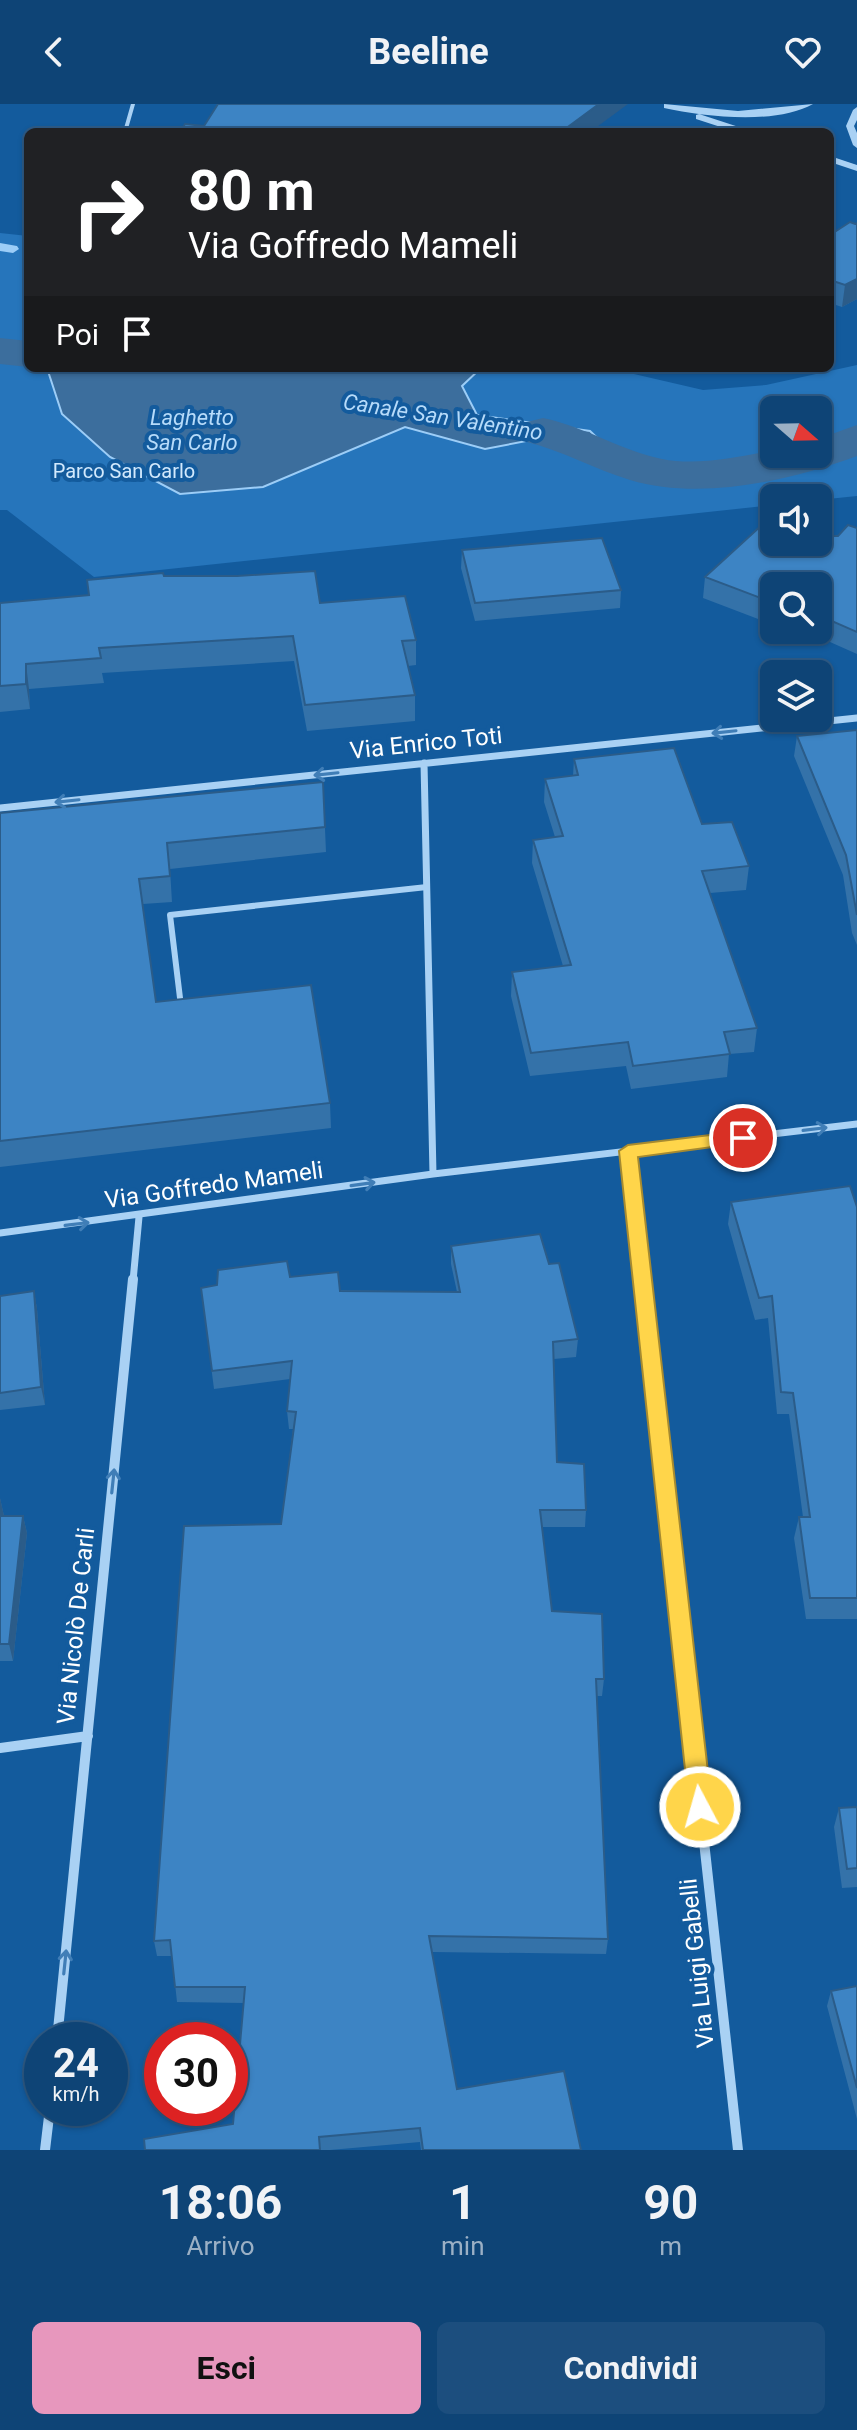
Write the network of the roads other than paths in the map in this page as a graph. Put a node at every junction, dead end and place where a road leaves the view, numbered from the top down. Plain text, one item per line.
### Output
1 (133, 104) edge
2 (809, 104) edge
3 (664, 105) edge
4 (857, 110) edge
5 (126, 128) edge
6 (733, 128) edge
7 (857, 145) edge
8 (834, 160) edge
9 (857, 168) edge
10 (857, 718) edge
11 (424, 763) junction
12 (0, 808) edge
13 (427, 887) junction
14 (180, 998) edge
15 (857, 1124) edge
16 (628, 1151) junction
17 (433, 1174) junction
18 (139, 1217) junction
19 (0, 1233) edge
20 (88, 1736) junction
21 (0, 1748) edge
22 (59, 2022) edge
23 (48, 2126) edge
24 (45, 2150) edge
25 (738, 2150) edge

1 - 5 lane
2 - 3 street
3 - 6 street
4 - 7 street
8 - 9 street
10 -> 11 street, Via Enrico Toti
11 -> 12 street, Via Enrico Toti
11 - 13 street
13 - 14 lane
13 - 17 street
16 -> 15 street, Via Goffredo Mameli
16 - 17 street, Via Goffredo Mameli
16 - 25 street, Via Luigi Gabelli
18 -> 17 street, Via Goffredo Mameli
19 -> 18 street, Via Goffredo Mameli
20 -> 18 street, Via Nicolò De Carli
20 - 21 street
22 -> 20 street, Via Nicolò De Carli
23 - 24 street

